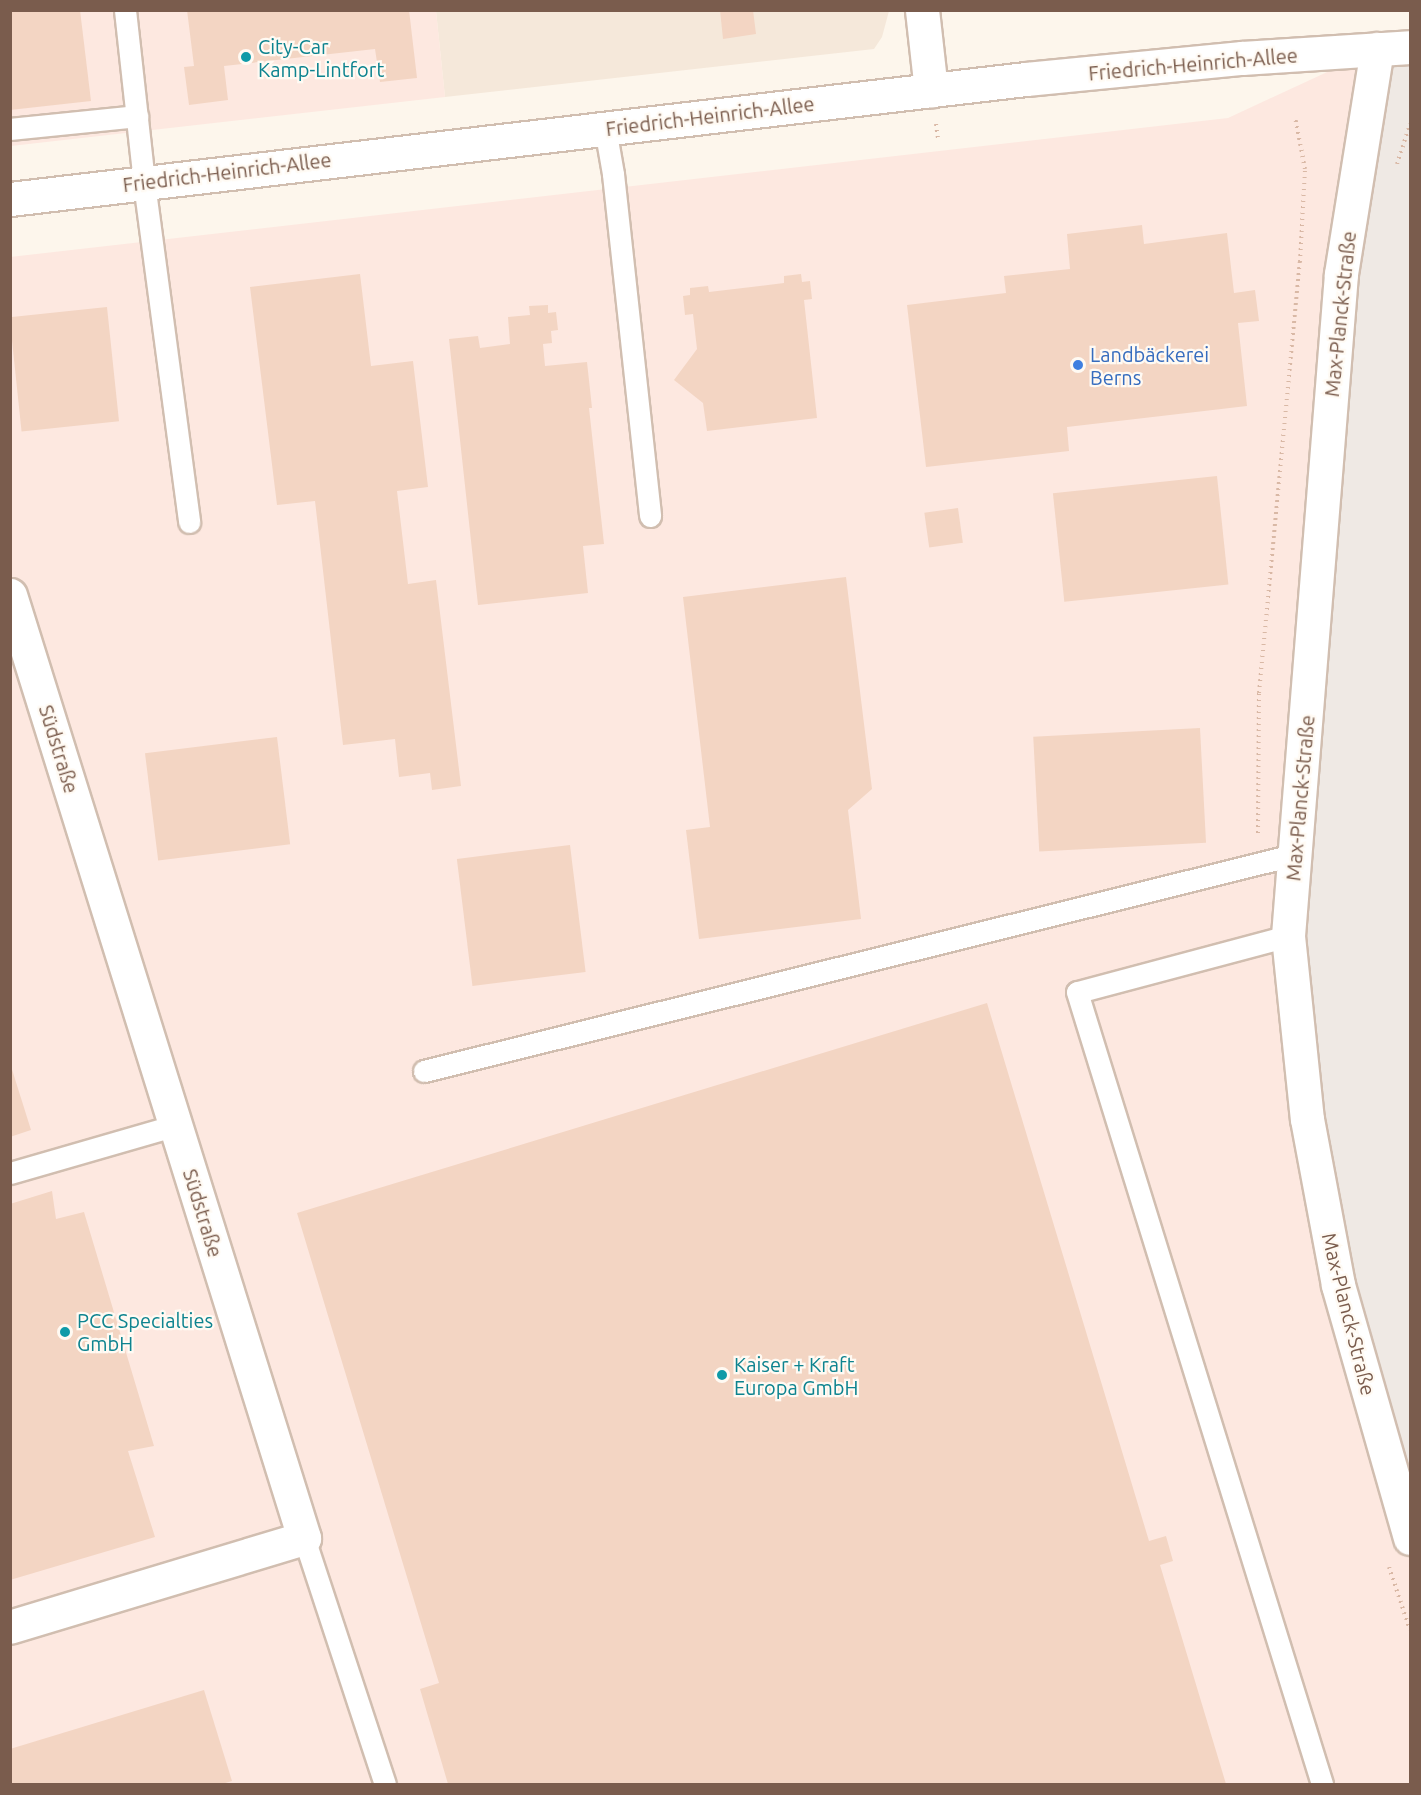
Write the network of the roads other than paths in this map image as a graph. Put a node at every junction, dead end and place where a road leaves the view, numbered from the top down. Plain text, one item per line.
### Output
1 (126, 10) edge
2 (922, 10) edge
3 (1410, 47) edge
4 (1377, 49) junction
5 (931, 90) junction
6 (137, 116) junction
7 (605, 128) junction
8 (10, 129) edge
9 (144, 183) junction
10 (10, 199) edge
11 (650, 516) dead end
12 (189, 522) dead end
13 (10, 595) edge
14 (1297, 854) junction
15 (1288, 936) junction
16 (424, 1071) dead end
17 (176, 1125) junction
18 (10, 1173) edge
19 (304, 1538) junction
20 (1410, 1538) edge
21 (10, 1627) edge
22 (385, 1785) edge
23 (1322, 1785) edge

1 - 6 lane
2 - 5 street
3 - 4 street, Friedrich-Heinrich-Allee
4 - 5 street, Friedrich-Heinrich-Allee
4 - 14 street, Max-Planck-Straße
5 - 7 street, Friedrich-Heinrich-Allee
6 - 8 lane
6 - 9 lane
7 - 9 street, Friedrich-Heinrich-Allee
7 - 11 lane
9 - 10 street, Friedrich-Heinrich-Allee
9 - 12 lane
13 - 17 street, Südstraße
14 - 15 street, Max-Planck-Straße
14 - 16 lane
15 - 20 street, Max-Planck-Straße
15 - 23 lane
17 - 18 lane
17 - 19 street, Südstraße
19 - 21 street
19 - 22 lane

